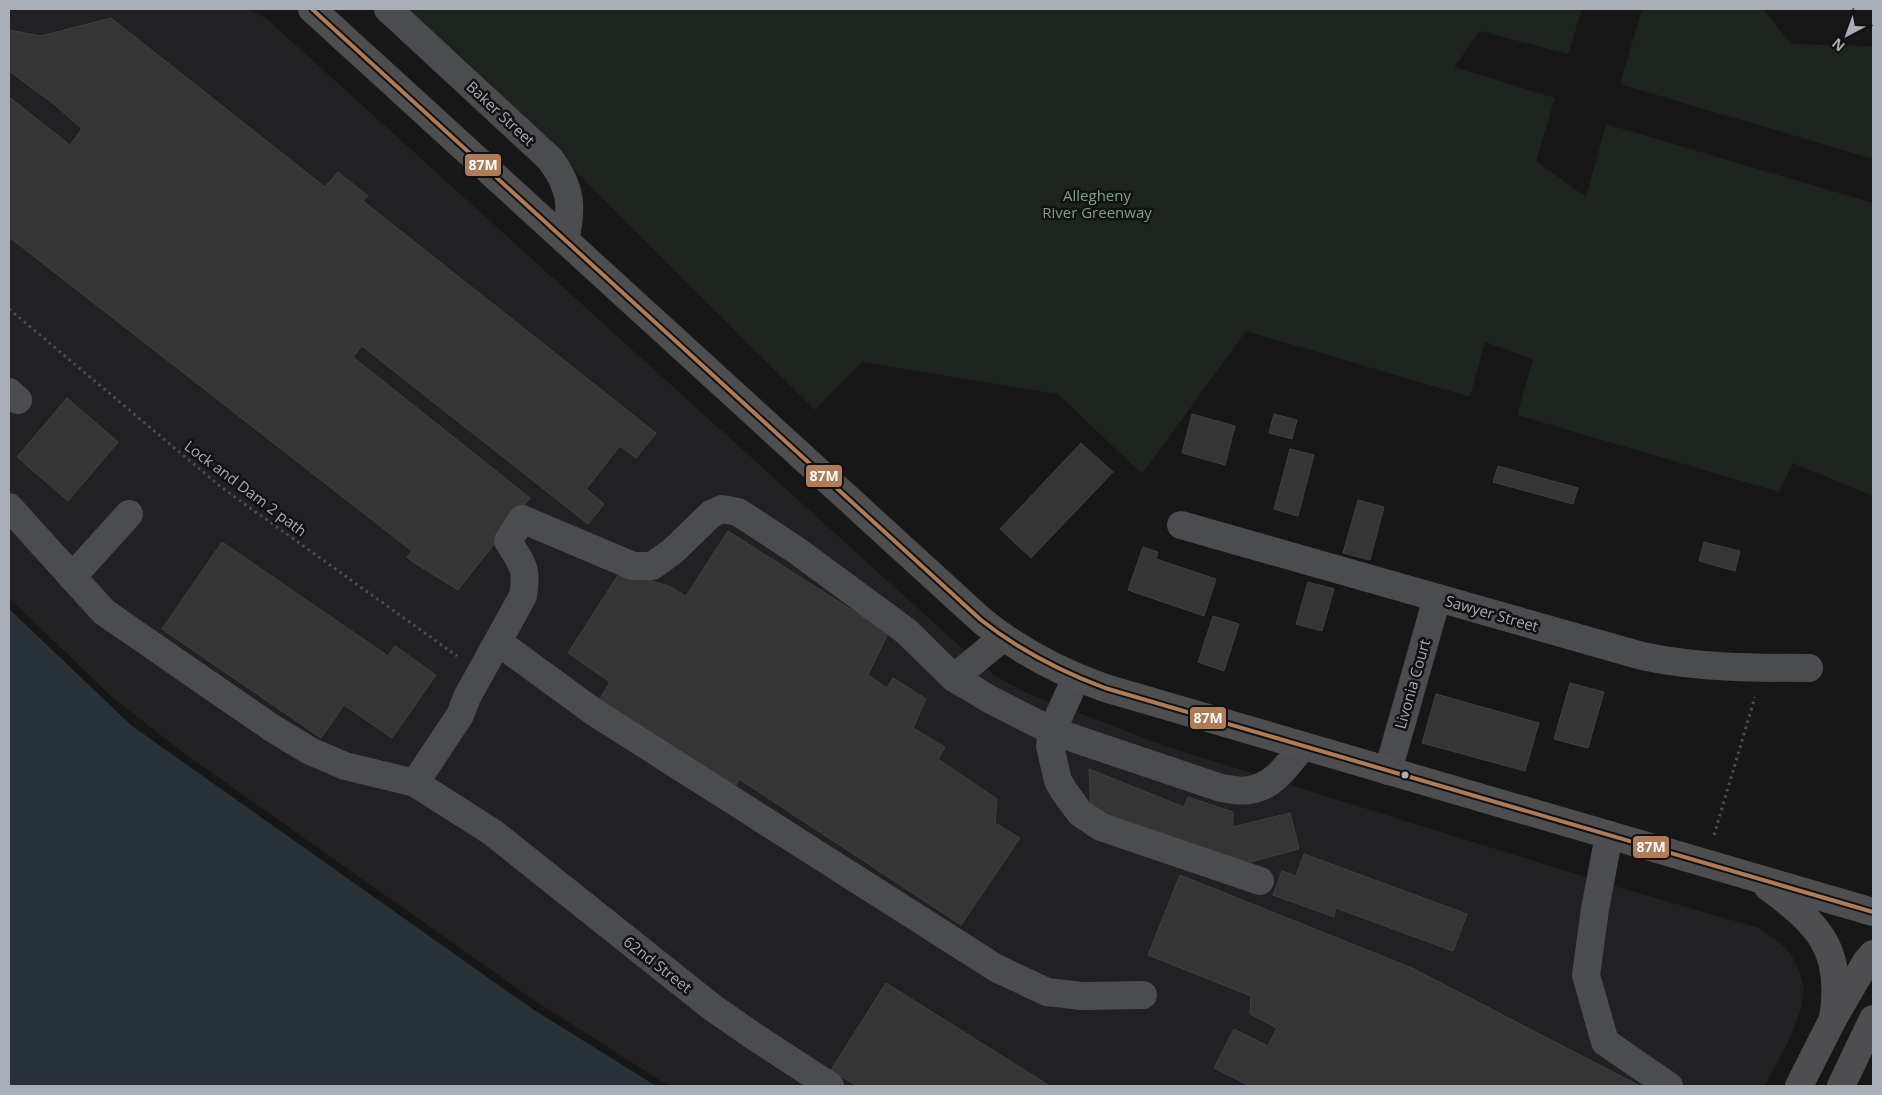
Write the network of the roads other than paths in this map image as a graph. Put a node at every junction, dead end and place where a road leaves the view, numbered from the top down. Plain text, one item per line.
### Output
1 (312, 9) edge
2 (388, 9) edge
3 (565, 240) junction
4 (9, 507) edge
5 (128, 514) dead end
6 (1181, 524) dead end
7 (72, 577) junction
8 (1437, 598) junction
9 (1002, 638) junction
10 (498, 642) junction
11 (1809, 668) dead end
12 (954, 678) junction
13 (1076, 678) junction
14 (1052, 731) junction
15 (1303, 746) junction
16 (1388, 771) junction
17 (415, 783) junction
18 (1609, 835) junction
19 (1757, 878) junction
20 (1260, 881) dead end
21 (1873, 912) edge
22 (1866, 965) edge
23 (1143, 996) dead end
24 (1833, 1019) junction
25 (1870, 1030) edge
26 (830, 1086) edge
27 (1669, 1086) edge
28 (1799, 1086) edge
29 (1840, 1086) edge

1 - 3 highway
2 - 3 street, Baker Street
3 - 9 highway
4 - 7 street, 62nd Street
5 - 7 street
6 - 8 street, Sawyer Street
7 - 17 street, 62nd Street
8 - 11 street, Sawyer Street
8 - 16 street, Livonia Court
9 - 12 street
9 - 13 highway
10 - 12 street
10 - 17 street
10 - 23 street
12 - 14 street
13 - 14 street
13 - 15 highway
14 - 15 street
14 - 20 street
15 - 16 highway
16 - 18 highway
17 - 26 street, 62nd Street
18 - 19 highway
18 - 27 street
19 - 21 highway
19 - 24 highway
22 - 24 highway
24 - 28 highway
25 - 29 highway

